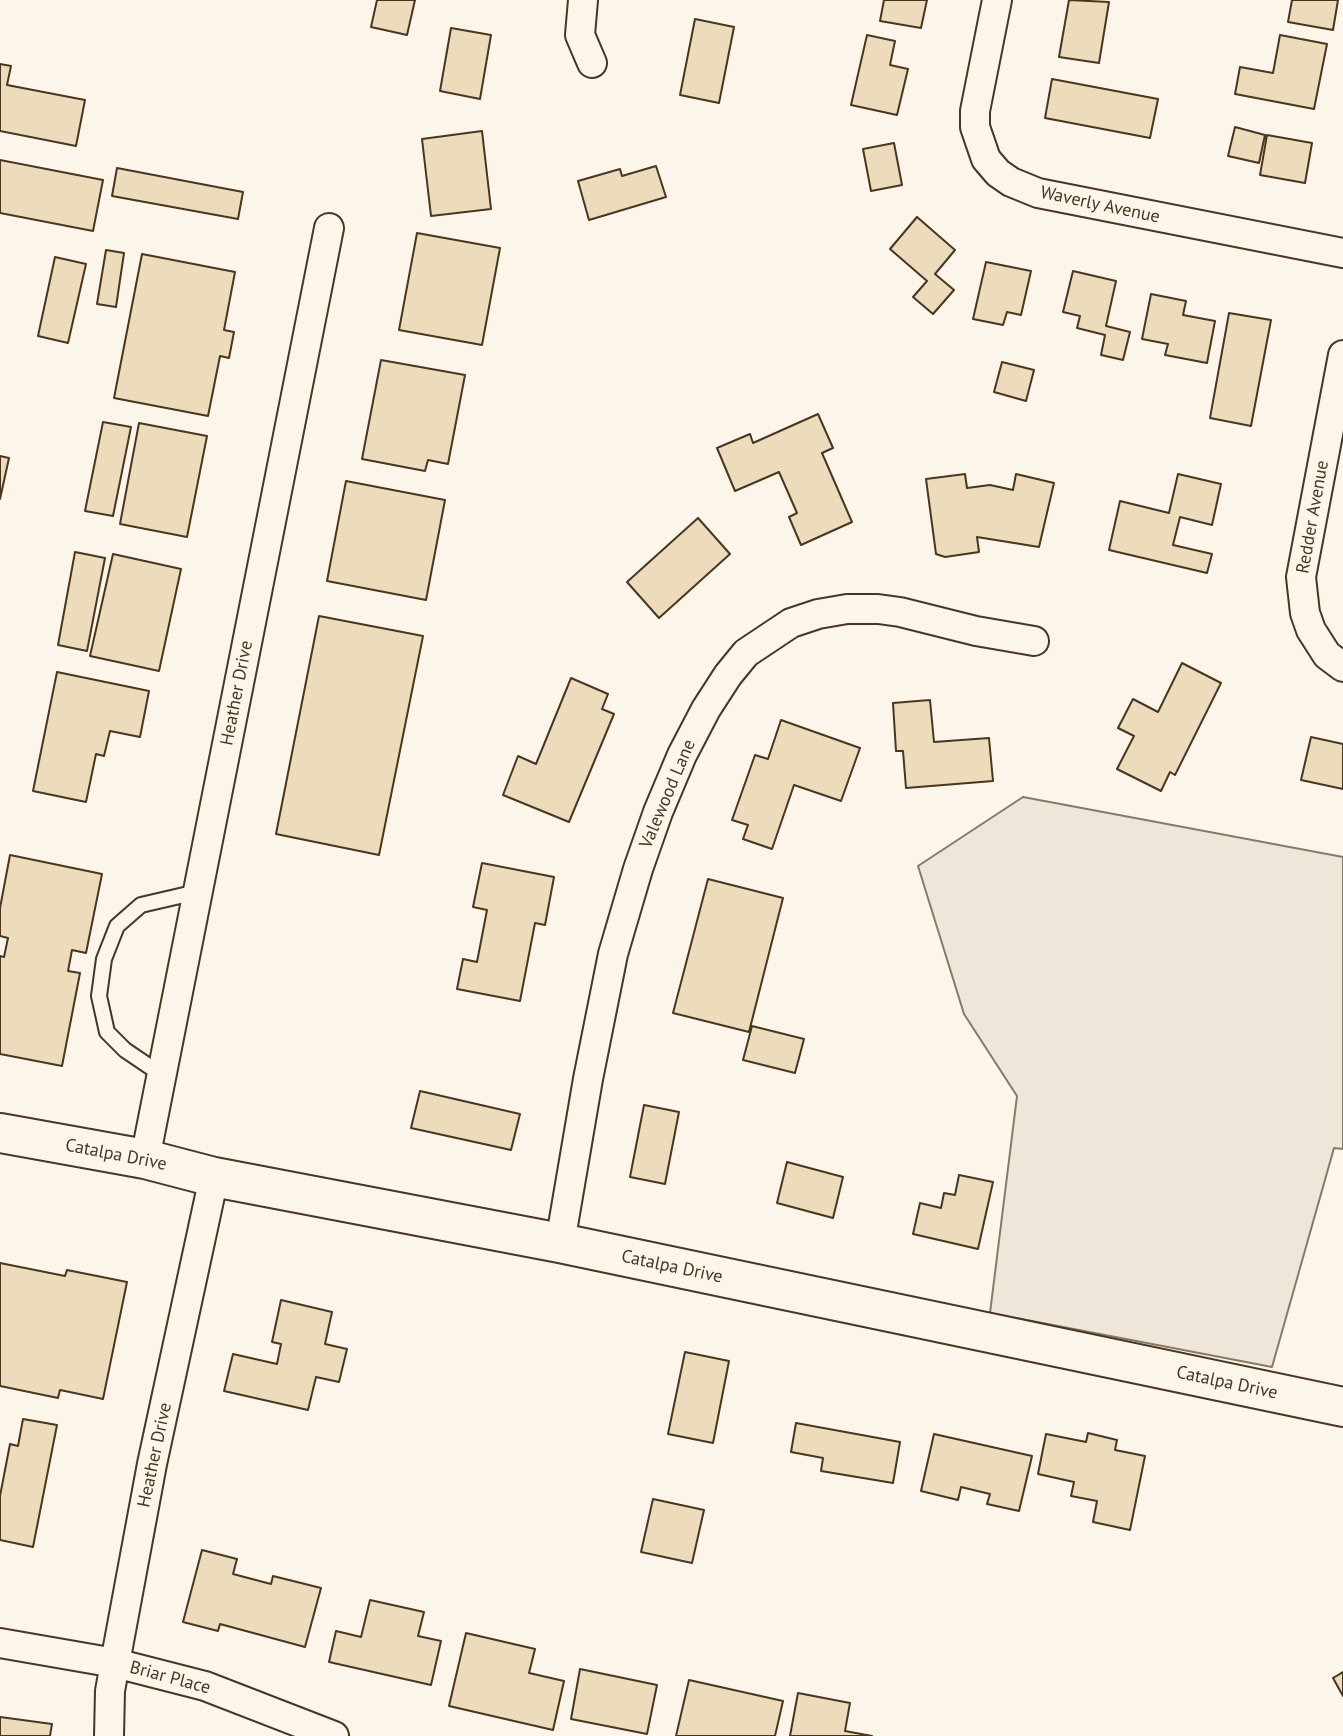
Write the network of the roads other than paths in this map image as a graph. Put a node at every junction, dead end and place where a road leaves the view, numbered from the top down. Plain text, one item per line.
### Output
1 (583, 0) edge
2 (997, 0) edge
3 (592, 63) dead end
4 (329, 228) dead end
5 (1343, 253) edge
6 (1343, 355) edge
7 (1034, 641) dead end
8 (1343, 667) edge
9 (197, 892) junction
10 (162, 1074) junction
11 (0, 1133) edge
12 (145, 1159) junction
13 (214, 1177) junction
14 (560, 1243) junction
15 (1343, 1407) edge
16 (0, 1643) edge
17 (115, 1663) junction
18 (109, 1736) edge
19 (334, 1736) edge

1 - 3 street
2 - 5 street, Waverly Avenue
4 - 9 street, Heather Drive
6 - 8 street, Redder Avenue
7 - 14 street, Valewood Lane
9 - 10 street, Heather Drive
9 - 10 lane
10 - 12 street, Heather Drive
11 - 12 street, Catalpa Drive
12 - 13 street, Catalpa Drive
13 - 14 street, Catalpa Drive
13 - 17 street, Heather Drive
14 - 15 street, Catalpa Drive
16 - 17 street, Briar Place
17 - 18 street, Heather Drive
17 - 19 street, Briar Place

